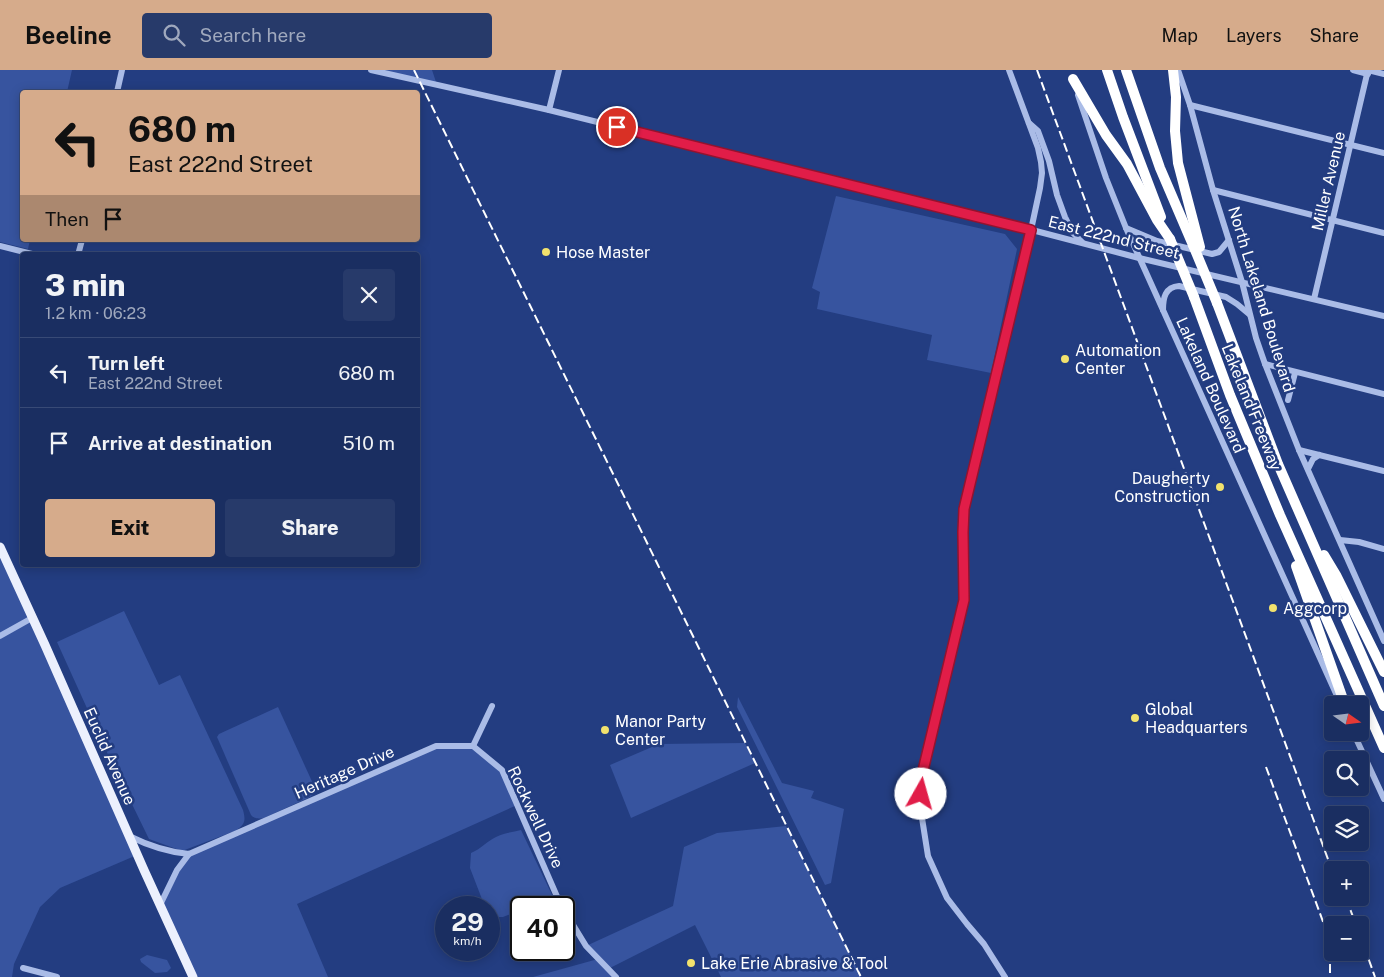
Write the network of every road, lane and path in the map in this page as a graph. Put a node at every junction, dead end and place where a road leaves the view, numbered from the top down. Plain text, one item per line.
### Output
1 (122, 70) edge
2 (371, 70) edge
3 (559, 70) edge
4 (1009, 70) edge
5 (1107, 70) edge
6 (1126, 70) edge
7 (1173, 70) edge
8 (1178, 70) edge
9 (1354, 70) edge
10 (1368, 71) edge
11 (1384, 74) edge
12 (1071, 75) edge
13 (117, 90) edge
14 (1190, 104) junction
15 (549, 110) junction
16 (1028, 122) junction
17 (1350, 144) junction
18 (1384, 153) edge
19 (1213, 190) junction
20 (1332, 220) junction
21 (1126, 228) junction
22 (1031, 230) junction
23 (1384, 233) edge
24 (1170, 239) junction
25 (1229, 240) junction
26 (1082, 243) junction
27 (0, 246) edge
28 (1196, 246) junction
29 (24, 252) edge
30 (1138, 258) junction
31 (1242, 282) junction
32 (1314, 299) junction
33 (1163, 311) junction
34 (1250, 315) junction
35 (1384, 316) edge
36 (1265, 364) junction
37 (1295, 373) junction
38 (1384, 394) edge
39 (1288, 400) dead end
40 (1299, 450) junction
41 (1319, 455) junction
42 (1308, 469) junction
43 (1384, 471) edge
44 (1280, 515) junction
45 (1301, 515) junction
46 (1340, 540) junction
47 (0, 547) edge
48 (1384, 549) edge
49 (32, 618) junction
50 (1376, 622) junction
51 (1384, 624) edge
52 (0, 636) edge
53 (1384, 641) edge
54 (1384, 672) edge
55 (1339, 696) edge
56 (1340, 696) edge
57 (492, 706) dead end
58 (1384, 706) edge
59 (1358, 741) edge
60 (473, 746) junction
61 (1384, 748) edge
62 (1384, 799) edge
63 (129, 836) junction
64 (189, 854) junction
65 (557, 896) edge
66 (160, 905) junction
67 (575, 928) edge
68 (23, 968) dead end
69 (55, 977) edge
70 (194, 977) edge
71 (616, 977) edge
72 (1005, 977) edge

1 - 13 street
2 - 15 street, East 222nd Street
3 - 15 street
4 - 16 street
5 - 24 highway, Lakeland Freeway
6 - 28 highway
7 - 28 highway
8 - 14 street, North Lakeland Boulevard
9 - 10 street
10 - 11 street
10 - 17 street, Miller Avenue
12 - 21 street, Lakeland Boulevard
12 - 24 highway
14 - 17 street
14 - 19 street, North Lakeland Boulevard
15 - 22 street, East 222nd Street
16 - 22 street
16 - 26 street
17 - 18 street
17 - 20 street, Miller Avenue
19 - 20 street
19 - 25 street, North Lakeland Boulevard
20 - 23 street
20 - 32 street, Miller Avenue
21 - 25 street
21 - 30 street, Lakeland Boulevard
22 - 26 street, East 222nd Street
22 - 72 street
24 - 44 highway, Lakeland Freeway, bridge
25 - 31 street, North Lakeland Boulevard
26 - 30 street, East 222nd Street
27 - 29 street
28 - 45 highway, Lakeland Freeway, bridge
30 - 31 street, East 222nd Street
30 - 33 street, Lakeland Boulevard
31 - 32 street, East 222nd Street
31 - 34 street, North Lakeland Boulevard
32 - 35 street, East 222nd Street
33 - 34 street
33 - 55 street, Lakeland Boulevard
34 - 36 street, North Lakeland Boulevard
36 - 37 street
36 - 40 street, North Lakeland Boulevard
37 - 38 street
37 - 39 street
40 - 41 street
40 - 42 street, North Lakeland Boulevard
41 - 42 street
41 - 43 street
42 - 46 street, North Lakeland Boulevard
44 - 56 highway
44 - 61 highway, Lakeland Freeway
45 - 54 highway
45 - 58 highway, Lakeland Freeway
46 - 48 street
46 - 50 street, North Lakeland Boulevard
47 - 49 main road, Euclid Avenue
49 - 52 street
49 - 63 main road, Euclid Avenue
50 - 51 street
50 - 53 street, North Lakeland Boulevard
57 - 60 street
59 - 62 street
60 - 64 street, Heritage Drive
60 - 65 street, Rockwell Drive
63 - 64 street
63 - 66 main road, Euclid Avenue
64 - 66 street
66 - 70 main road, Euclid Avenue
67 - 71 street, Rockwell Drive
68 - 69 street

